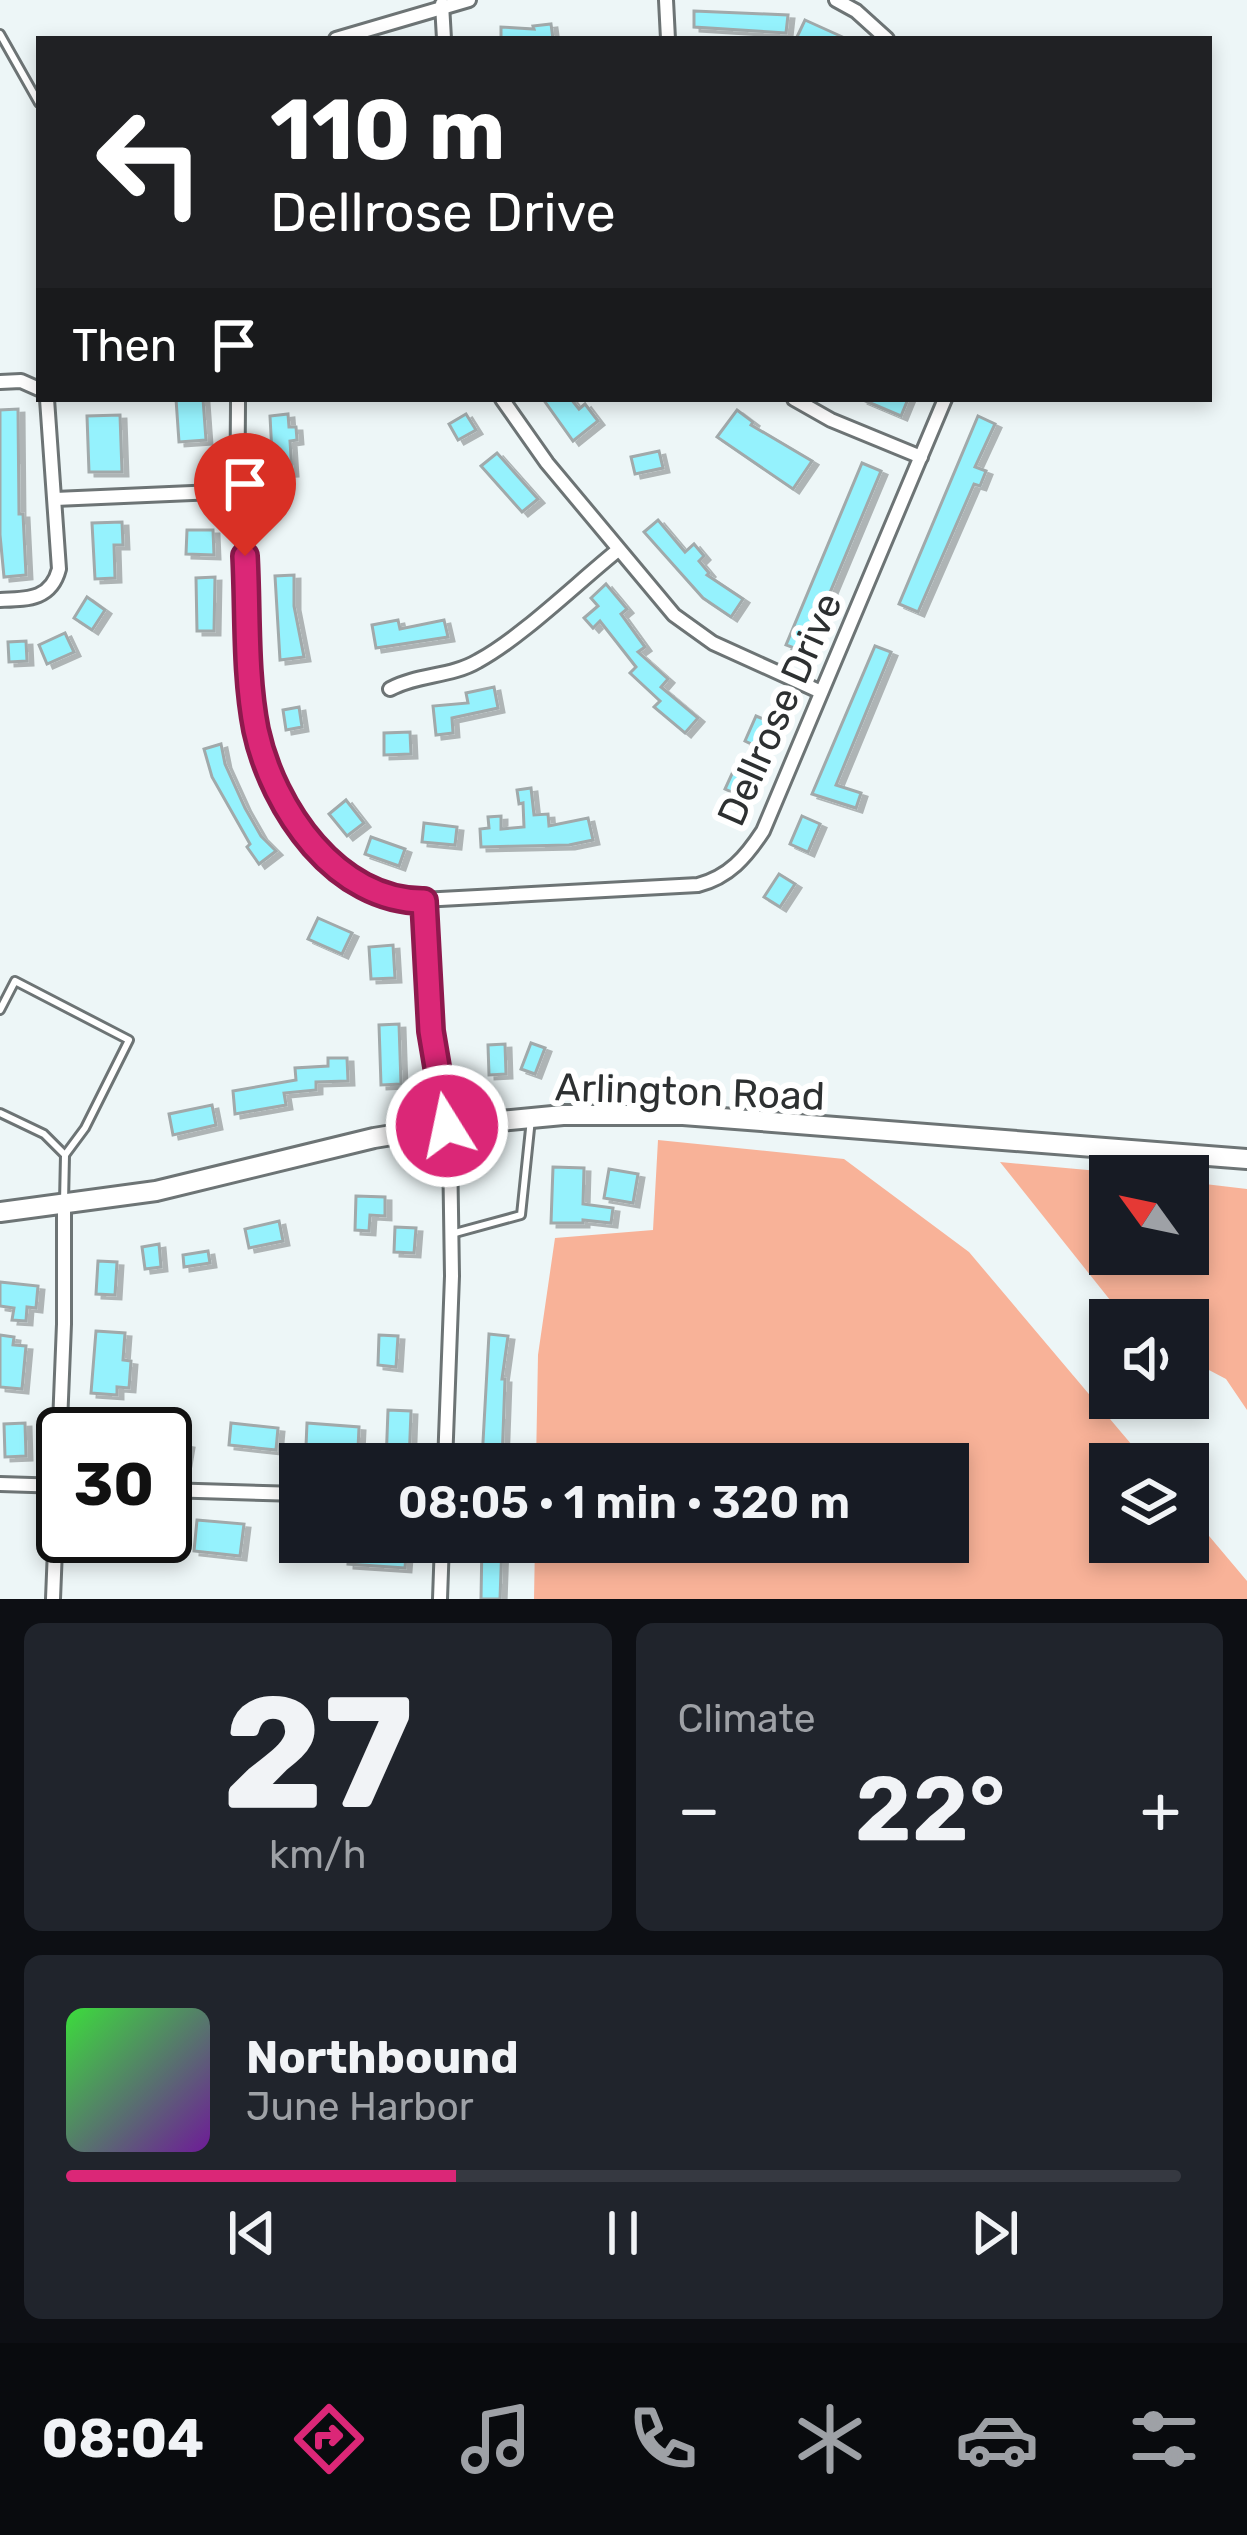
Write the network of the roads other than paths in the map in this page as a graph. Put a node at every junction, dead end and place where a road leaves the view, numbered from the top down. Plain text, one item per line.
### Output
1 (469, 0) edge
2 (667, 0) edge
3 (836, 0) edge
4 (442, 4) edge
5 (0, 34) edge
6 (345, 36) edge
7 (444, 36) edge
8 (668, 36) edge
9 (884, 36) edge
10 (36, 98) edge
11 (0, 382) edge
12 (36, 388) edge
13 (47, 402) edge
14 (238, 402) edge
15 (504, 402) edge
16 (799, 402) edge
17 (943, 402) edge
18 (920, 458) junction
19 (238, 491) junction
20 (56, 500) junction
21 (618, 550) junction
22 (0, 600) edge
23 (389, 689) dead end
24 (821, 692) junction
25 (424, 901) junction
26 (0, 1010) edge
27 (0, 1113) edge
28 (532, 1118) junction
29 (447, 1126) junction
30 (65, 1155) junction
31 (1247, 1159) edge
32 (64, 1205) junction
33 (0, 1212) edge
34 (451, 1234) junction
35 (61, 1407) edge
36 (446, 1443) edge
37 (0, 1484) edge
38 (36, 1485) edge
39 (192, 1491) edge
40 (279, 1493) edge
41 (55, 1563) edge
42 (441, 1563) edge
43 (53, 1599) edge
44 (440, 1599) edge

1 - 4 street
2 - 8 street
3 - 9 street
4 - 6 street
4 - 7 street
5 - 10 lane
11 - 12 street
13 - 20 street
14 - 19 street, Dellrose Drive
15 - 21 street
16 - 18 street
17 - 18 street, Dellrose Drive
18 - 24 street, Dellrose Drive
19 - 20 street
19 - 25 street, Dellrose Drive
20 - 22 street
21 - 23 street
21 - 24 street
24 - 25 street, Dellrose Drive
25 - 29 street
26 - 30 lane
27 - 30 lane
28 - 29 main road, Arlington Road
28 - 31 main road, Arlington Road
28 - 34 lane
29 - 32 main road, Arlington Road
29 - 34 street
30 - 32 lane
32 - 33 main road, Arlington Road
32 - 35 street
34 - 36 street
37 - 38 street
39 - 40 street
41 - 43 street
42 - 44 street

